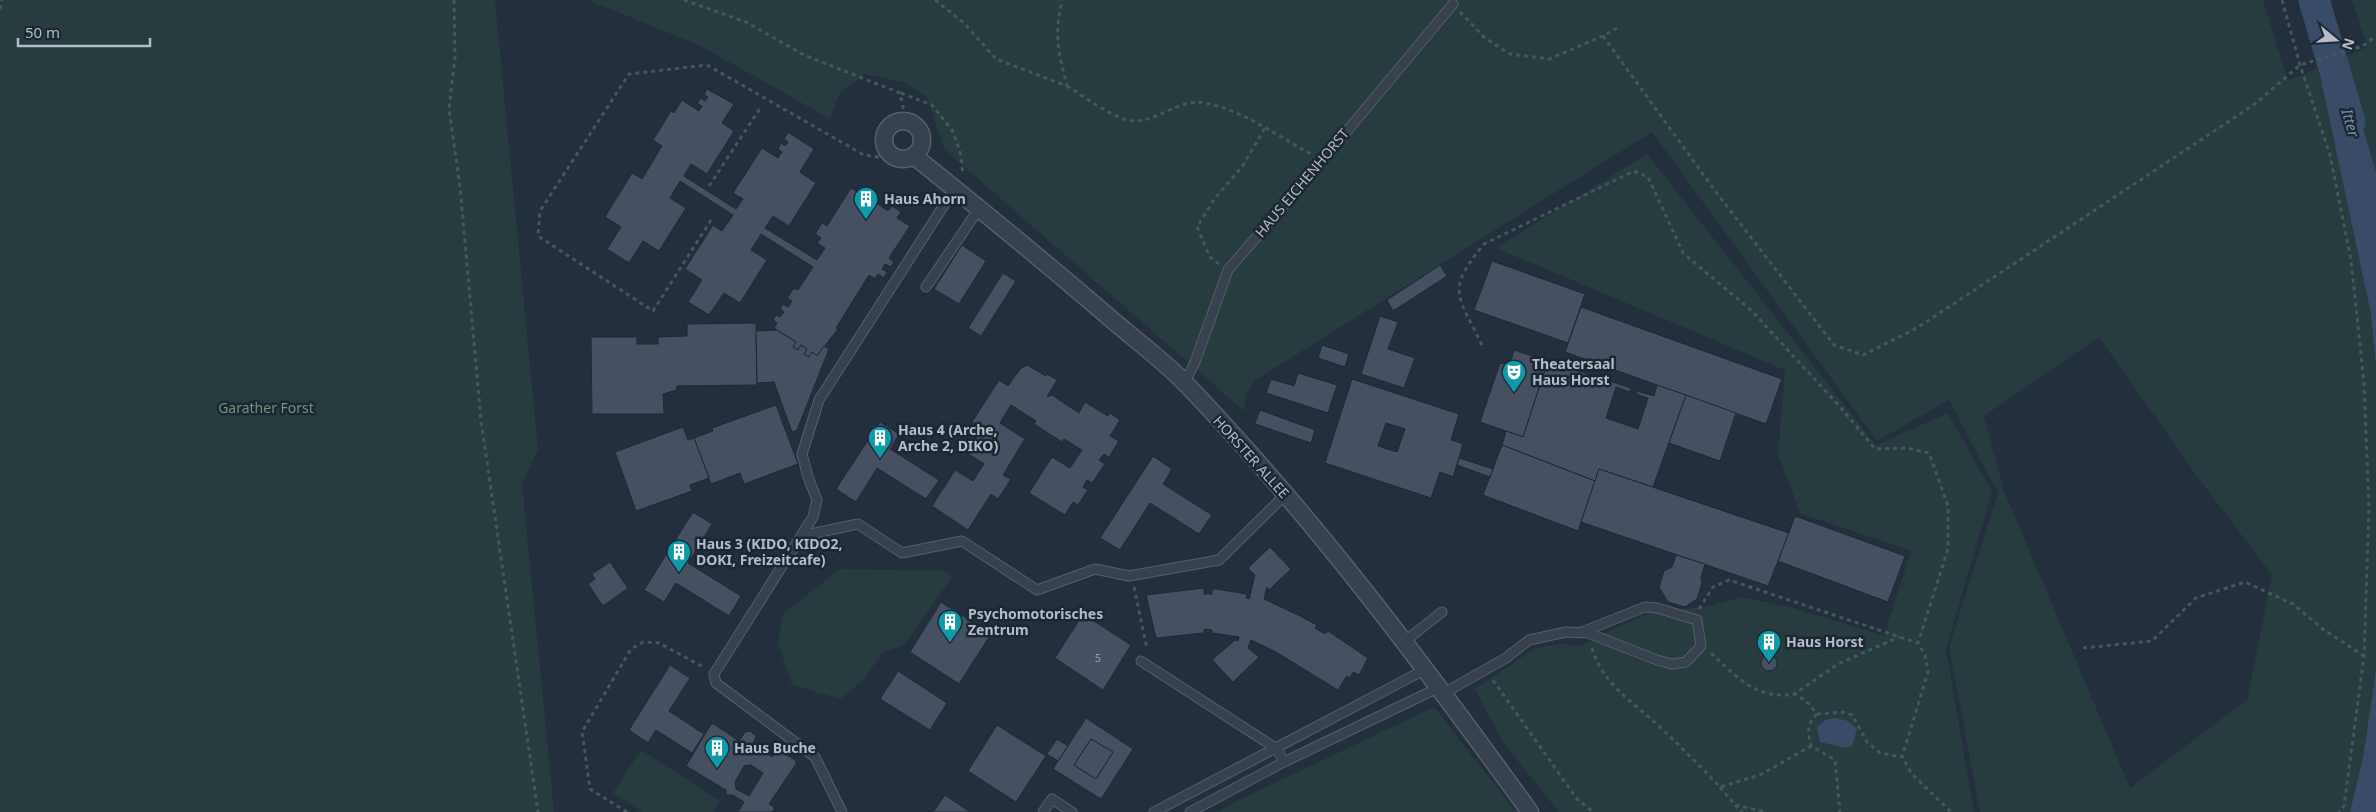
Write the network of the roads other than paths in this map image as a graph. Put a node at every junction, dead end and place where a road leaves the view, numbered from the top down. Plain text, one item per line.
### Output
1 (1452, 4) road end
2 (914, 156) junction
3 (955, 188) junction
4 (980, 208) junction
5 (926, 287) dead end
6 (1184, 382) junction
7 (1285, 495) junction
8 (801, 536) junction
9 (1442, 612) dead end
10 (1585, 632) junction
11 (1405, 641) junction
12 (1141, 661) dead end
13 (1426, 669) junction
14 (1442, 690) junction
15 (1277, 749) junction
16 (1284, 762) junction
17 (842, 812) edge
18 (1043, 812) edge
19 (1072, 812) edge
20 (1154, 812) edge
21 (1190, 812) edge
22 (1530, 812) edge

1 - 6 lane, HAUS EICHENHORST
2 - 2 street
2 - 3 street, HORSTER ALLEE
3 - 4 street, HORSTER ALLEE
3 - 8 lane
4 - 5 lane
4 - 6 street, HORSTER ALLEE
6 - 7 street, HORSTER ALLEE
7 - 8 lane
7 - 11 street, HORSTER ALLEE
8 - 17 lane
9 - 11 lane
10 - 10 lane
10 - 14 lane
11 - 13 street, HORSTER ALLEE
12 - 15 lane
13 - 14 street, HORSTER ALLEE
13 - 15 lane
14 - 16 lane
14 - 22 street, HORSTER ALLEE
15 - 16 lane
15 - 20 lane
16 - 21 lane
18 - 19 lane

